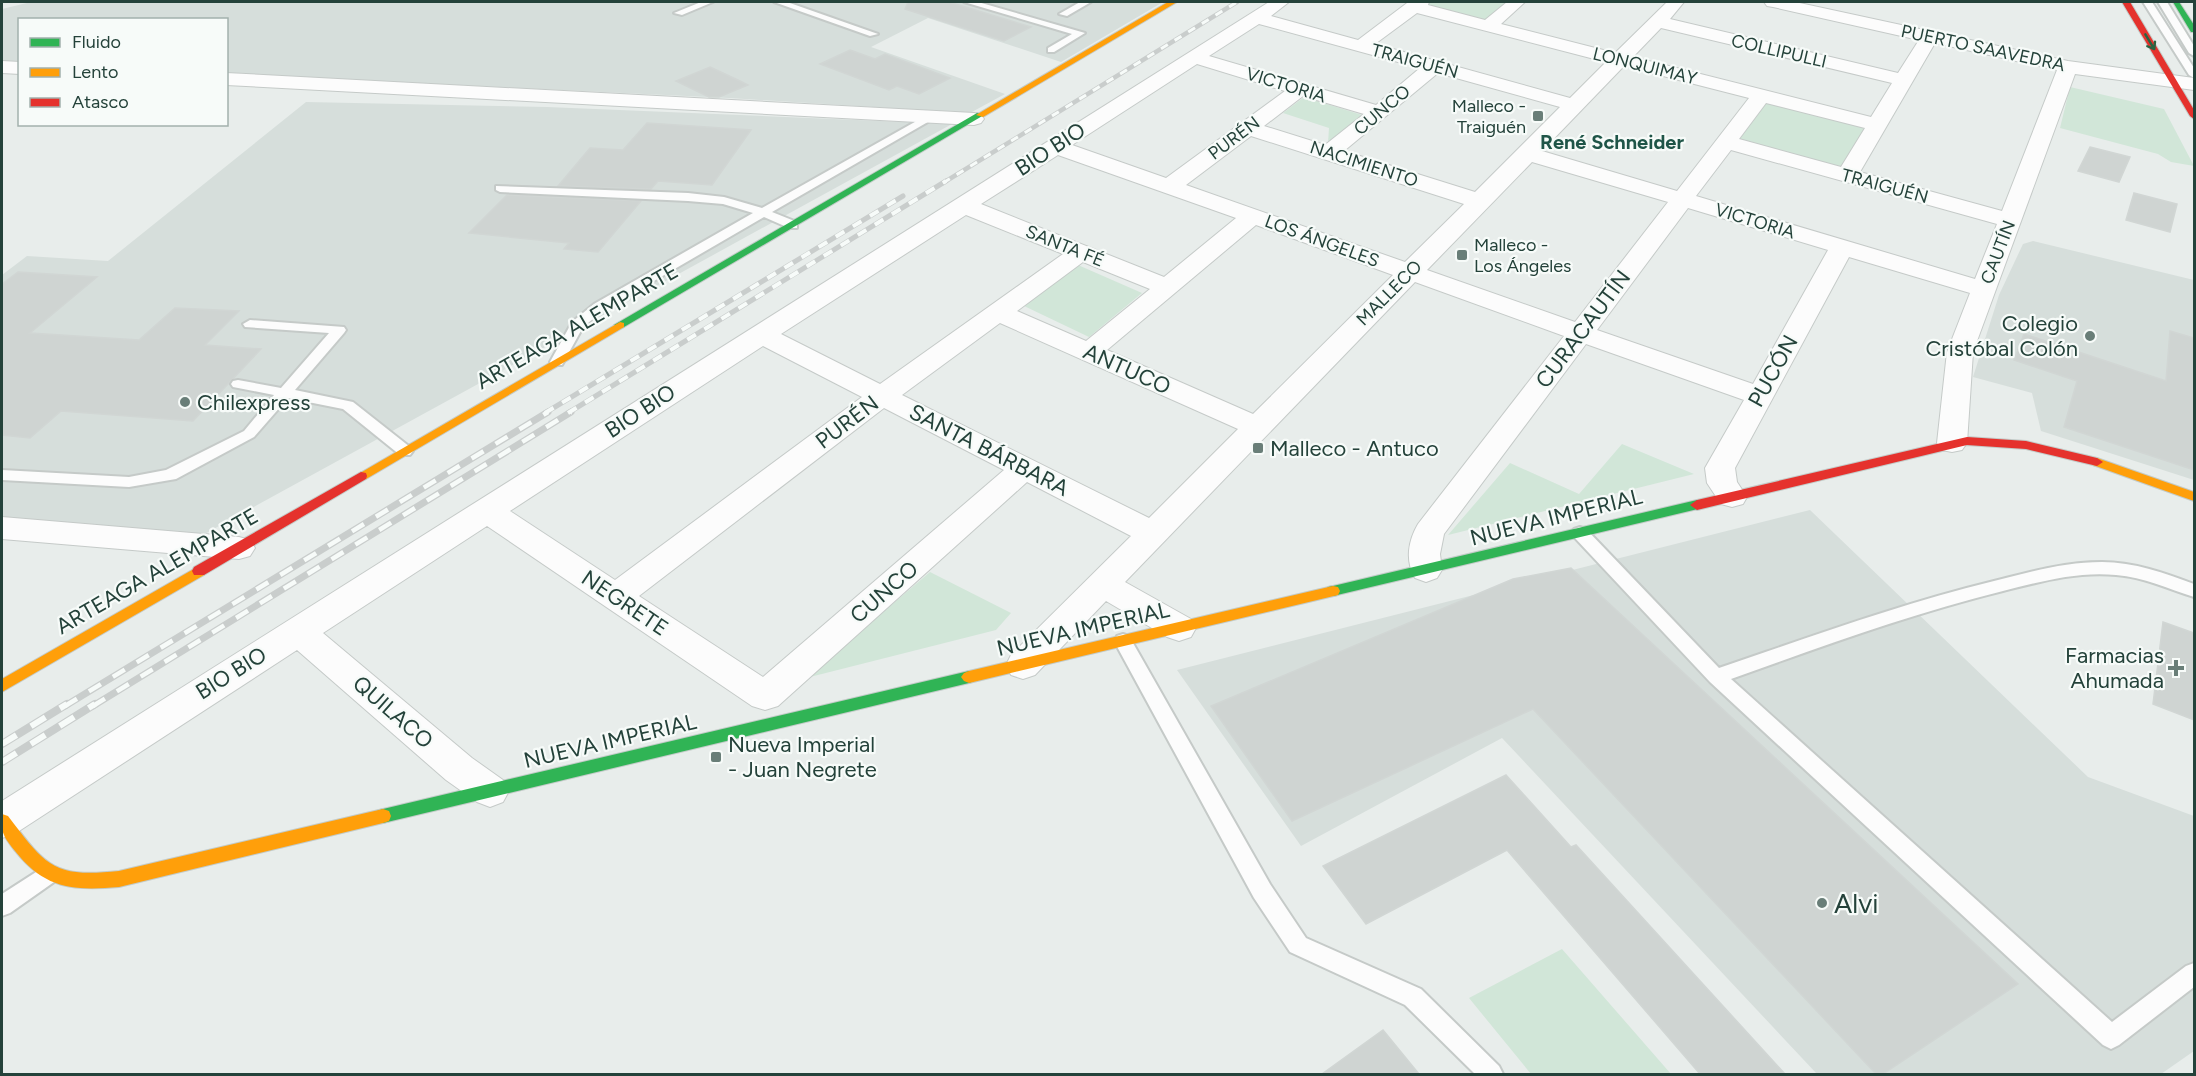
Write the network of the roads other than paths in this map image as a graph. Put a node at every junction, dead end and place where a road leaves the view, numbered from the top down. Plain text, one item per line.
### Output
1 (708, 2) edge
2 (779, 2) edge
3 (969, 2) edge
4 (1086, 2) edge
5 (1171, 2) edge
6 (1280, 2) edge
7 (1517, 2) edge
8 (1676, 2) edge
9 (2126, 2) edge
10 (2147, 2) edge
11 (2162, 2) edge
12 (2176, 2) edge
13 (1785, 3) edge
14 (1417, 4) edge
15 (679, 13) dead end
16 (1064, 14) dead end
17 (1255, 17) junction
18 (1656, 21) junction
19 (1488, 26) junction
20 (2194, 30) edge
21 (873, 34) dead end
22 (1930, 36) junction
23 (1067, 42) junction
24 (1361, 46) junction
25 (1051, 50) dead end
26 (1092, 50) junction
27 (2194, 53) edge
28 (1193, 57) junction
29 (1618, 59) junction
30 (1434, 66) junction
31 (2, 67) edge
32 (2068, 67) junction
33 (18, 68) edge
34 (2194, 75) edge
35 (228, 79) edge
36 (1903, 80) junction
37 (2174, 82) junction
38 (2194, 84) edge
39 (1300, 89) junction
40 (1761, 96) junction
41 (1574, 105) junction
42 (1379, 112) junction
43 (2194, 116) edge
44 (929, 117) junction
45 (974, 119) junction
46 (1877, 125) junction
47 (1248, 128) junction
48 (1725, 142) junction
49 (1054, 146) junction
50 (1329, 153) junction
51 (1527, 153) junction
52 (1847, 176) junction
53 (1169, 187) junction
54 (500, 188) dead end
55 (1682, 199) junction
56 (1479, 201) junction
57 (962, 205) junction
58 (764, 213) junction
59 (1253, 216) junction
60 (2010, 220) junction
61 (793, 225) junction
62 (1842, 247) junction
63 (1081, 252) junction
64 (1409, 272) junction
65 (1168, 287) junction
66 (1984, 289) junction
67 (998, 312) junction
68 (250, 324) dead end
69 (1581, 333) junction
70 (760, 334) junction
71 (1089, 352) junction
72 (557, 362) junction
73 (238, 384) dead end
74 (285, 393) junction
75 (882, 396) junction
76 (1760, 396) junction
77 (1257, 426) junction
78 (1952, 443) junction
79 (405, 451) junction
80 (1025, 468) junction
81 (2, 475) edge
82 (1732, 497) junction
83 (2194, 497) edge
84 (486, 510) junction
85 (2, 528) edge
86 (1152, 533) junction
87 (1580, 533) junction
88 (239, 548) junction
89 (1426, 570) junction
90 (1103, 584) junction
91 (2194, 591) edge
92 (616, 596) junction
93 (1179, 628) junction
94 (298, 631) junction
95 (1123, 641) junction
96 (1023, 665) junction
97 (1716, 677) junction
98 (2, 686) edge
99 (767, 710) junction
100 (490, 791) junction
101 (2, 821) edge
102 (47, 875) junction
103 (2, 906) edge
104 (2194, 974) edge
105 (1491, 1074) edge

1 - 15 lane
2 - 21 lane
3 - 23 lane
4 - 16 lane
5 - 26 main road, ARTEAGA ALEMPARTE
6 - 17 street, BIO BIO
7 - 19 street
8 - 18 street, MALLECO
9 -> 37 main road
10 - 34 lane
11 - 27 lane
12 - 20 main road
13 - 22 street, PUERTO SAAVEDRA
14 - 19 street, LONQUIMAY
14 - 24 street
17 - 24 street, TRAIGUÉN
17 - 28 street, BIO BIO
18 - 29 street, MALLECO
18 - 36 street, COLLIPULLI
19 - 29 street, LONQUIMAY
22 - 32 street, PUERTO SAAVEDRA
22 - 36 street
23 - 25 lane
23 - 26 lane
24 - 30 street, TRAIGUÉN
26 - 45 main road, ARTEAGA ALEMPARTE
28 - 39 street, VICTORIA
28 - 49 street, BIO BIO
29 - 40 street, LONQUIMAY
29 - 41 street, MALLECO
30 - 41 street, TRAIGUÉN
30 - 42 street, CUNCO
31 - 33 street
32 - 37 street, PUERTO SAAVEDRA
32 - 60 street, CAUTÍN
35 - 44 street
36 - 46 street
37 - 38 street, PUERTO SAAVEDRA
37 - 43 main road
39 - 42 street, VICTORIA
39 - 47 street, PURÉN
40 - 46 street, LONQUIMAY
40 - 48 street, CURACAUTÍN
41 - 51 street, MALLECO
42 - 50 street, CUNCO
44 - 45 street
44 - 58 lane
45 - 61 main road, ARTEAGA ALEMPARTE
46 - 52 street
47 - 50 street, NACIMIENTO
47 - 53 street, PURÉN
48 - 52 street, TRAIGUÉN
48 - 55 street, CURACAUTÍN
49 - 53 street, LOS ÁNGELES
49 - 57 street, BIO BIO
50 - 56 street, NACIMIENTO
51 - 55 street, VICTORIA
51 - 56 street, MALLECO
52 - 60 street, TRAIGUÉN
53 - 59 street, LOS ÁNGELES
54 - 58 lane
55 - 62 street, VICTORIA
55 - 69 street, CURACAUTÍN
56 - 64 street, MALLECO
57 - 63 street, SANTA FÉ
57 - 70 street, BIO BIO
58 - 61 lane
58 - 72 lane
59 - 64 street, LOS ÁNGELES
59 - 65 street
60 - 66 street, CAUTÍN
61 - 72 main road, ARTEAGA ALEMPARTE
62 - 66 street, VICTORIA
62 - 76 street, PUCÓN
63 - 65 street, SANTA FÉ
63 - 67 street, PURÉN
64 - 69 street, LOS ÁNGELES
64 - 77 street, MALLECO
65 - 71 street
66 - 78 street, CAUTÍN
67 - 71 street, ANTUCO
67 - 75 street, PURÉN
68 - 74 lane
69 - 76 street, LOS ÁNGELES
69 - 89 street, CURACAUTÍN
70 - 75 street, SANTA BÁRBARA
70 - 84 street, BIO BIO
71 - 77 street, ANTUCO
72 - 79 main road, ARTEAGA ALEMPARTE
73 - 74 lane
74 - 79 lane
74 - 81 lane
75 - 80 street, SANTA BÁRBARA
75 - 92 street, PURÉN
76 - 82 street, PUCÓN
77 - 86 street, MALLECO
78 - 82 main road, NUEVA IMPERIAL
78 - 83 main road, NUEVA IMPERIAL
79 - 88 main road, ARTEAGA ALEMPARTE
80 - 86 street, SANTA BÁRBARA
80 - 99 street, CUNCO
82 - 87 main road, NUEVA IMPERIAL
84 - 92 street, NEGRETE
84 - 94 street, BIO BIO
85 - 88 street
86 - 90 street, MALLECO
87 - 89 main road, NUEVA IMPERIAL
87 - 97 lane
88 - 98 main road, ARTEAGA ALEMPARTE
89 - 93 main road, NUEVA IMPERIAL
90 - 93 street
90 - 96 street, MALLECO
91 - 97 lane
92 - 99 street, NEGRETE
93 - 95 main road, NUEVA IMPERIAL
94 - 100 street, QUILACO
94 - 101 street, BIO BIO
95 - 96 main road, NUEVA IMPERIAL
95 - 105 lane
96 - 99 main road, NUEVA IMPERIAL
97 - 104 lane
99 - 100 main road, NUEVA IMPERIAL
100 - 102 main road, NUEVA IMPERIAL
101 - 102 main road
102 - 103 lane

